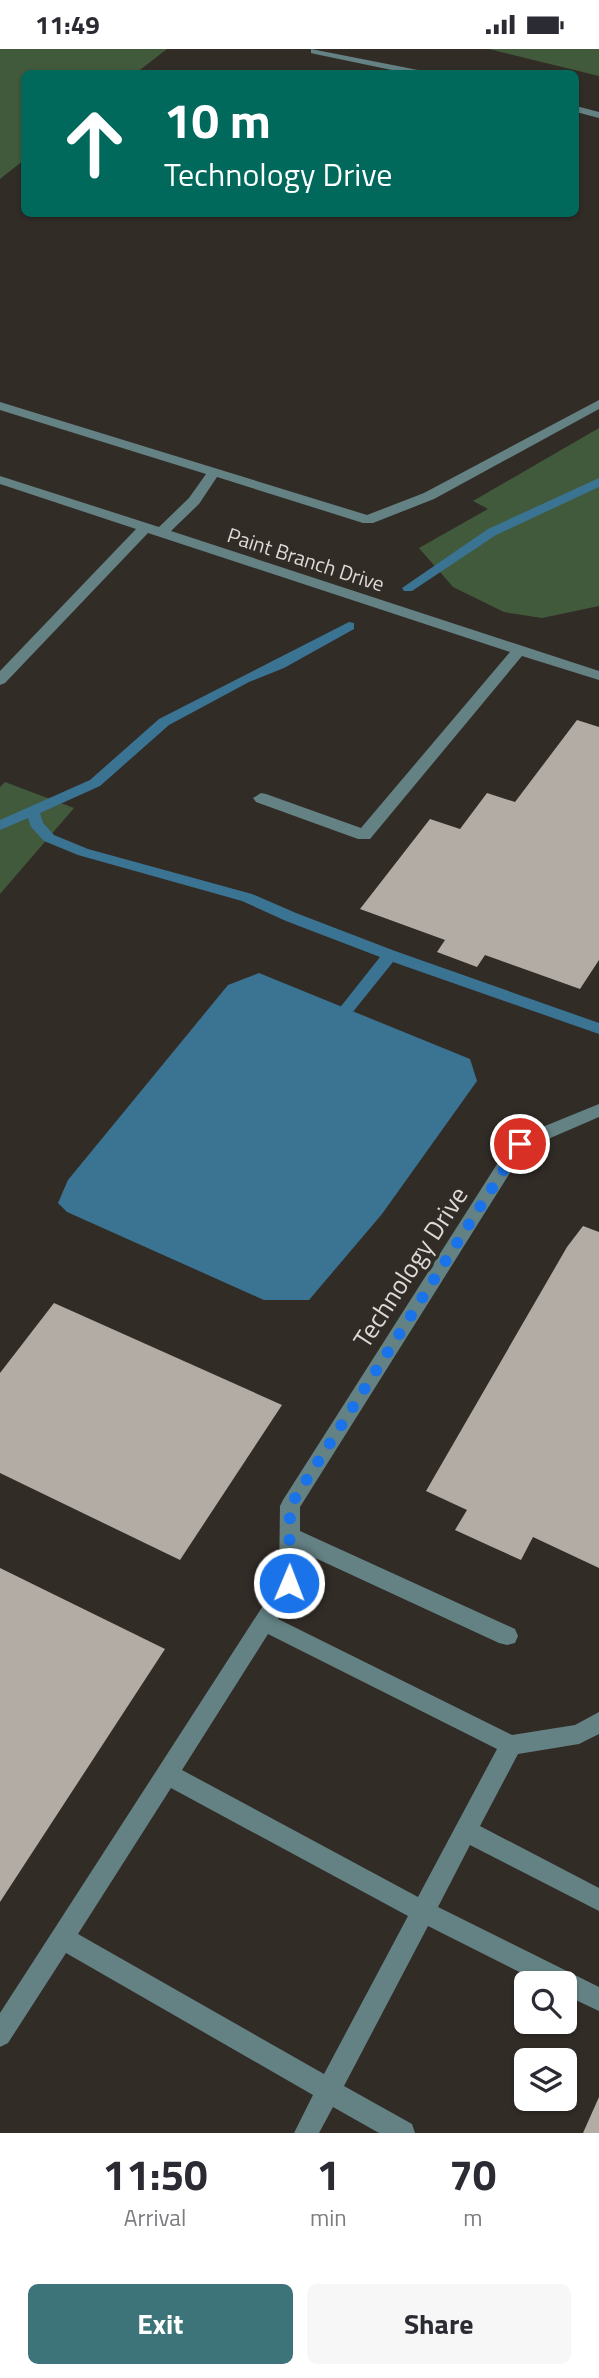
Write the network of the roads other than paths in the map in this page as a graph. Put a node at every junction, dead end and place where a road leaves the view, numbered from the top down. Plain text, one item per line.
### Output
1 (315, 51) edge
2 (404, 70) edge
3 (579, 110) edge
4 (599, 115) edge
5 (599, 404) edge
6 (0, 406) edge
7 (214, 472) junction
8 (0, 479) edge
9 (144, 529) junction
10 (160, 534) junction
11 (519, 650) junction
12 (599, 676) edge
13 (0, 680) edge
14 (261, 798) dead end
15 (599, 1111) edge
16 (289, 1537) junction
17 (264, 1622) junction
18 (507, 1636) dead end
19 (599, 1722) edge
20 (511, 1745) junction
21 (167, 1774) junction
22 (466, 1831) junction
23 (599, 1900) edge
24 (423, 1912) junction
25 (62, 1938) junction
26 (599, 1999) edge
27 (0, 2035) edge
28 (328, 2090) junction
29 (306, 2133) edge
30 (403, 2133) edge

1 - 2 street
3 - 4 street
5 - 7 street
6 - 7 street
7 - 10 street
8 - 9 street, Paint Branch Drive
9 - 10 street, Paint Branch Drive
9 - 13 street
10 - 11 street, Paint Branch Drive
11 - 12 street, Paint Branch Drive
11 - 14 street
15 - 16 street, Technology Drive
16 - 17 street, Technology Drive
16 - 18 street
17 - 20 street
17 - 21 street, Technology Drive
19 - 20 street
20 - 22 street
21 - 24 street
21 - 25 street, Technology Drive
22 - 23 street
22 - 24 street
24 - 26 street
24 - 28 street
25 - 27 street, Technology Drive
25 - 28 street
28 - 29 street
28 - 30 street

